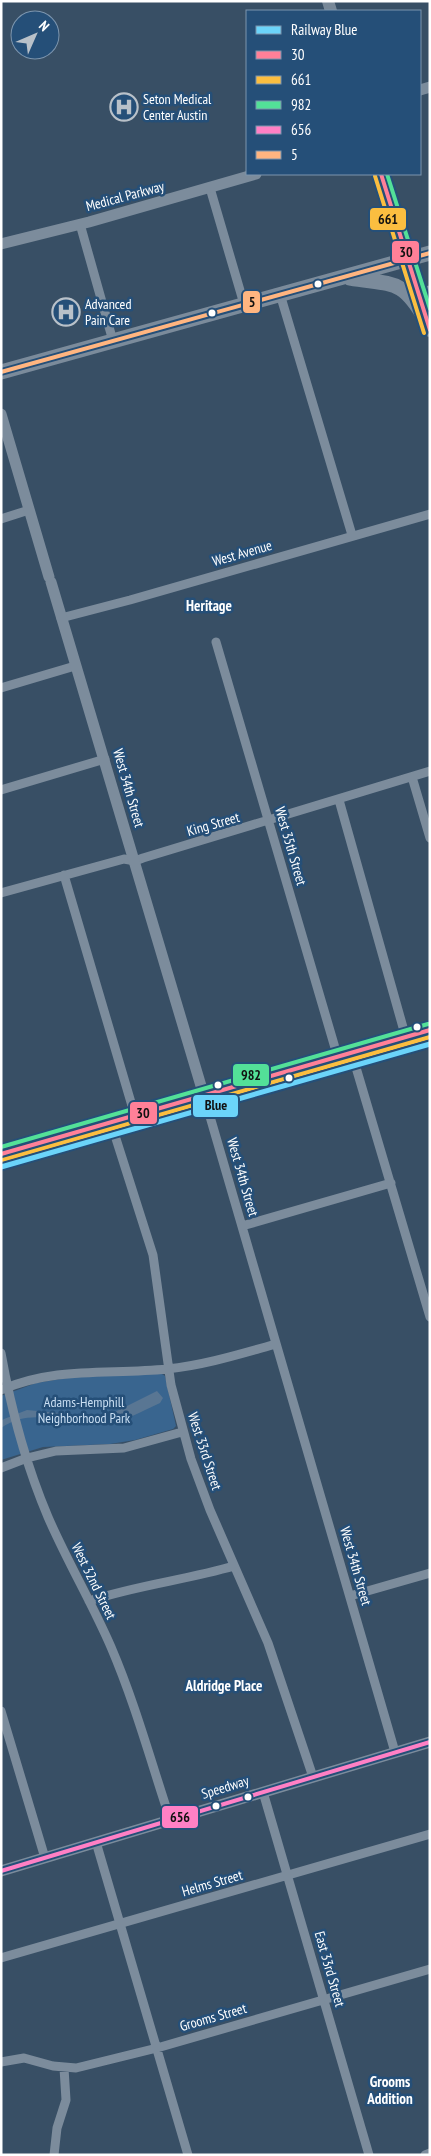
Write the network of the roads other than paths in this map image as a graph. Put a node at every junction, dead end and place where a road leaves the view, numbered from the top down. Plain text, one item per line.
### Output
1 (253, 175) edge
2 (381, 175) edge
3 (210, 188) junction
4 (80, 224) junction
5 (1, 244) edge
6 (430, 253) edge
7 (406, 260) junction
8 (343, 277) junction
9 (430, 292) edge
10 (280, 294) junction
11 (244, 304) junction
12 (428, 325) edge
13 (113, 341) junction
14 (1, 372) edge
15 (1, 414) edge
16 (29, 510) junction
17 (430, 514) edge
18 (1, 519) edge
19 (352, 535) junction
20 (62, 618) junction
21 (216, 642) dead end
22 (75, 666) junction
23 (1, 688) edge
24 (105, 759) junction
25 (430, 772) edge
26 (412, 777) junction
27 (1, 790) edge
28 (339, 800) junction
29 (270, 822) junction
30 (430, 838) edge
31 (135, 861) junction
32 (64, 875) junction
33 (1, 893) edge
34 (430, 1030) edge
35 (406, 1038) junction
36 (345, 1056) junction
37 (204, 1096) junction
38 (135, 1116) junction
39 (110, 1123) junction
40 (1, 1154) edge
41 (391, 1183) junction
42 (242, 1226) junction
43 (430, 1317) edge
44 (276, 1344) junction
45 (1, 1353) edge
46 (168, 1369) junction
47 (5, 1388) edge
48 (182, 1432) junction
49 (27, 1458) junction
50 (1, 1468) edge
51 (234, 1566) junction
52 (430, 1573) edge
53 (350, 1596) junction
54 (89, 1601) junction
55 (1, 1711) edge
56 (430, 1742) edge
57 (395, 1752) junction
58 (312, 1776) junction
59 (263, 1792) junction
60 (170, 1819) junction
61 (430, 1834) edge
62 (96, 1842) junction
63 (45, 1858) junction
64 (1, 1871) edge
65 (288, 1875) junction
66 (120, 1923) junction
67 (1, 1958) edge
68 (430, 1969) edge
69 (324, 1999) junction
70 (157, 2048) junction
71 (1, 2062) edge
72 (64, 2068) junction
73 (430, 2154) edge
74 (54, 2155) edge
75 (188, 2155) edge
76 (369, 2155) edge
77 (425, 2155) edge

1 - 3 street, Medical Parkway
2 - 7 main road
3 - 4 street, Medical Parkway
3 - 11 street
4 - 5 street, Medical Parkway
4 - 13 street
6 - 7 main road
7 - 8 main road
7 - 12 main road
8 - 10 main road
8 - 12 main road
9 - 12 main road
10 - 11 main road
10 - 19 street
11 - 13 main road
13 - 14 main road
15 - 16 street, West 34th Street
16 - 18 street
16 - 20 street, West 34th Street
17 - 19 street, West Avenue
19 - 20 street, West Avenue
20 - 22 street, West 34th Street
21 - 29 street, West 35th Street
22 - 23 street
22 - 24 street, West 34th Street
24 - 27 street
24 - 31 street, West 34th Street
25 - 26 street, King Street
26 - 28 street, King Street
26 - 30 street
28 - 29 street, King Street
28 - 35 street
29 - 31 street, King Street
29 - 36 street, West 35th Street
31 - 32 street, King Street
31 - 37 street, West 34th Street
32 - 33 street, King Street
32 - 38 street
34 - 35 main road
35 - 36 main road
36 - 37 main road
36 - 41 street, West 35th Street
37 - 38 main road
37 - 42 street, West 34th Street
38 - 39 main road
39 - 40 main road
39 - 46 street, West 33rd Street
41 - 42 street
41 - 43 street, West 35th Street
42 - 44 street, West 34th Street
44 - 46 street
44 - 53 street, West 34th Street
45 - 47 street, West 32nd Street
46 - 47 street
46 - 48 street, West 33rd Street
47 - 49 street, West 32nd Street
48 - 49 street
48 - 51 street, West 33rd Street
49 - 50 street
49 - 54 street, West 32nd Street
51 - 54 street
51 - 58 street, West 33rd Street
52 - 53 street
53 - 57 street, West 34th Street
54 - 60 street, West 32nd Street
55 - 63 street
56 - 57 street, Speedway
57 - 58 street, Speedway
58 - 59 street, Speedway
59 - 60 street, Speedway
59 - 65 street, East 33rd Street
60 - 62 street, Speedway
61 - 65 street, Helms Street
62 - 63 street, Speedway
62 - 66 street
63 - 64 street, Speedway
65 - 66 street, Helms Street
65 - 69 street, East 33rd Street
66 - 67 street, Helms Street
66 - 70 street
68 - 69 street, Grooms Street
69 - 70 street, Grooms Street
69 - 76 street, East 33rd Street
70 - 72 street, Grooms Street
70 - 75 street
71 - 72 street, Grooms Street
72 - 74 street
73 - 77 street

